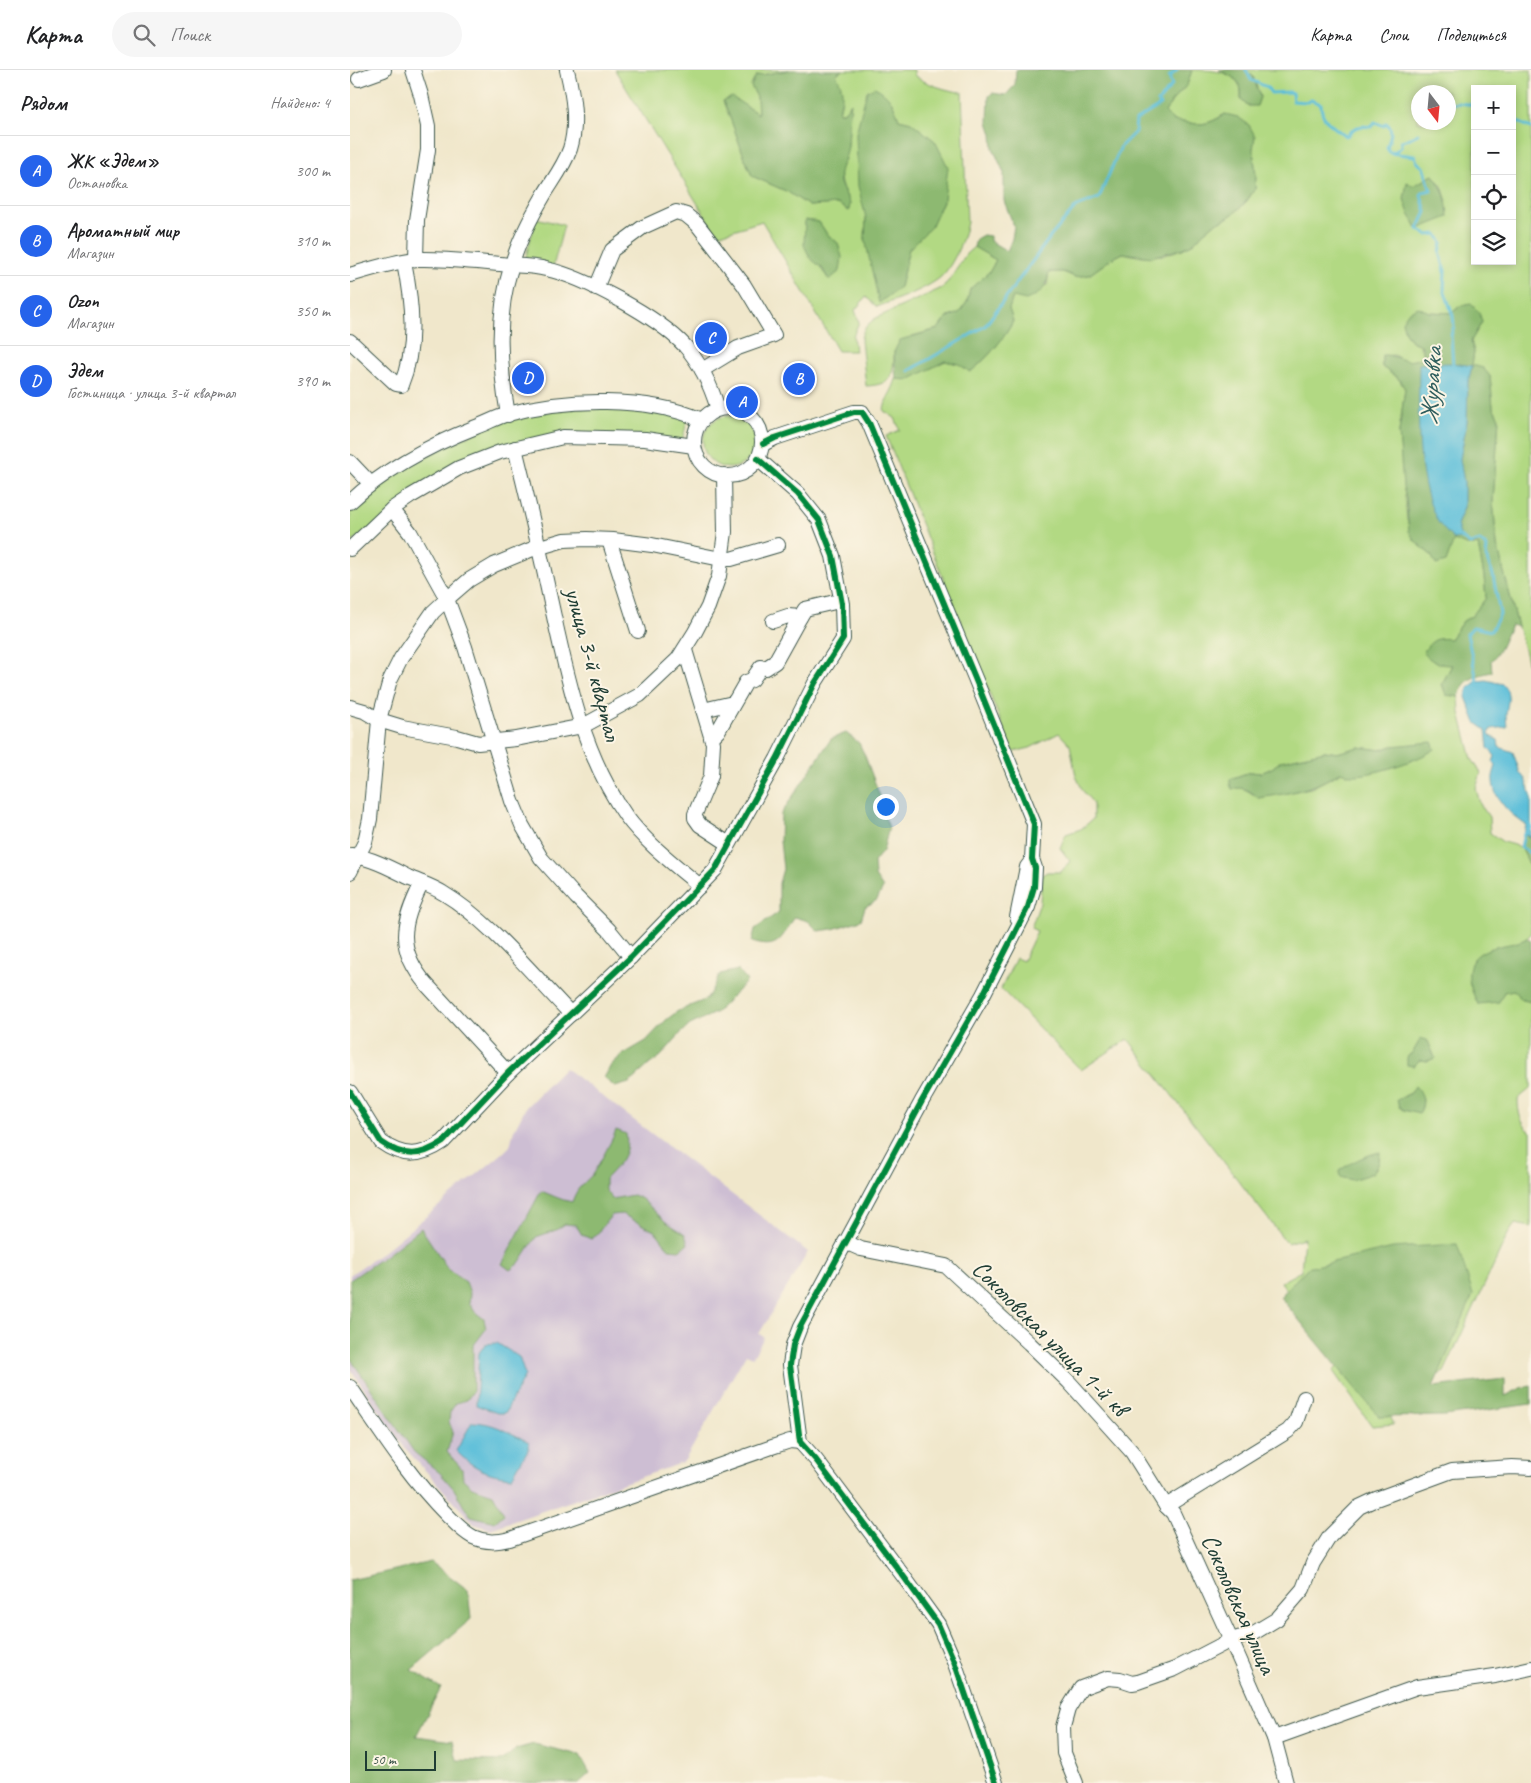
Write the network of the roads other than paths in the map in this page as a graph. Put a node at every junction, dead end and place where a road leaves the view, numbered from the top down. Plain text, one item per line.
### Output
1 (384, 70) edge
2 (413, 70) edge
3 (567, 70) edge
4 (359, 79) dead end
5 (410, 261) junction
6 (511, 265) junction
7 (350, 275) edge
8 (596, 288) junction
9 (350, 341) edge
10 (702, 370) junction
11 (718, 409) junction
12 (508, 414) junction
13 (702, 420) junction
14 (869, 423) junction
15 (757, 424) junction
16 (763, 444) junction
17 (694, 446) junction
18 (515, 448) junction
19 (758, 459) junction
20 (350, 462) edge
21 (724, 476) junction
22 (370, 483) junction
23 (350, 502) edge
24 (392, 509) junction
25 (609, 540) junction
26 (778, 544) dead end
27 (539, 547) junction
28 (350, 549) edge
29 (721, 559) junction
30 (447, 599) junction
31 (835, 602) dead end
32 (800, 617) junction
33 (773, 621) dead end
34 (638, 631) dead end
35 (685, 650) junction
36 (733, 703) junction
37 (350, 707) edge
38 (703, 710) junction
39 (379, 720) junction
40 (583, 726) junction
41 (712, 738) junction
42 (494, 742) junction
43 (729, 844) junction
44 (354, 855) edge
45 (350, 872) edge
46 (422, 883) junction
47 (700, 886) junction
48 (631, 957) junction
49 (571, 1014) junction
50 (508, 1073) junction
51 (350, 1092) edge
52 (845, 1242) junction
53 (350, 1387) edge
54 (1304, 1398) dead end
55 (800, 1442) junction
56 (1132, 1452) joint
57 (1531, 1468) edge
58 (1166, 1506) junction
59 (1231, 1640) junction
60 (1531, 1668) edge
61 (1274, 1738) junction
62 (996, 1783) edge
63 (1076, 1783) edge
64 (1286, 1783) edge

1 - 4 street
2 - 5 street
3 - 6 street
5 - 6 street
5 - 7 street
5 - 9 street
6 - 8 street
6 - 12 street
8 - 10 street
8 - 10 street
10 - 11 street
11 - 13 street
11 - 15 street
12 - 13 street
12 - 22 street
13 - 17 street
14 - 15 street
14 - 16 street
14 - 52 street
15 - 16 street
16 - 19 street
17 - 18 street
17 - 21 street
18 - 24 street
18 - 27 street, улица 3-й квартал
19 - 21 street
19 - 43 street
20 - 22 street
21 - 29 street
22 - 23 street
24 - 28 street
24 - 30 street
25 - 27 street
25 - 29 street
25 - 34 street
26 - 29 street
27 - 30 street
27 - 40 street, улица 3-й квартал
29 - 35 street
30 - 39 street
30 - 42 street
31 - 32 street
32 - 33 street
32 - 36 street
35 - 38 street
35 - 40 street
36 - 38 street
36 - 41 street
37 - 39 street
38 - 41 street
39 - 42 street
39 - 44 street
40 - 42 street
40 - 47 street, улица 3-й квартал
41 - 43 street
42 - 48 street
43 - 47 street
44 - 45 street
44 - 46 street
46 - 49 street
46 - 50 street
47 - 48 street
48 - 49 street
49 - 50 street
50 - 51 street
52 - 55 street
52 - 56 street, Соколовская улица 1-й кв
53 - 55 street
54 - 58 street
55 - 62 street
56 - 58 street, Соколовская улица
57 - 59 street
58 - 59 street, Соколовская улица
59 - 61 street, Соколовская улица
59 - 63 street
60 - 61 street
61 - 64 street, Соколовская улица

